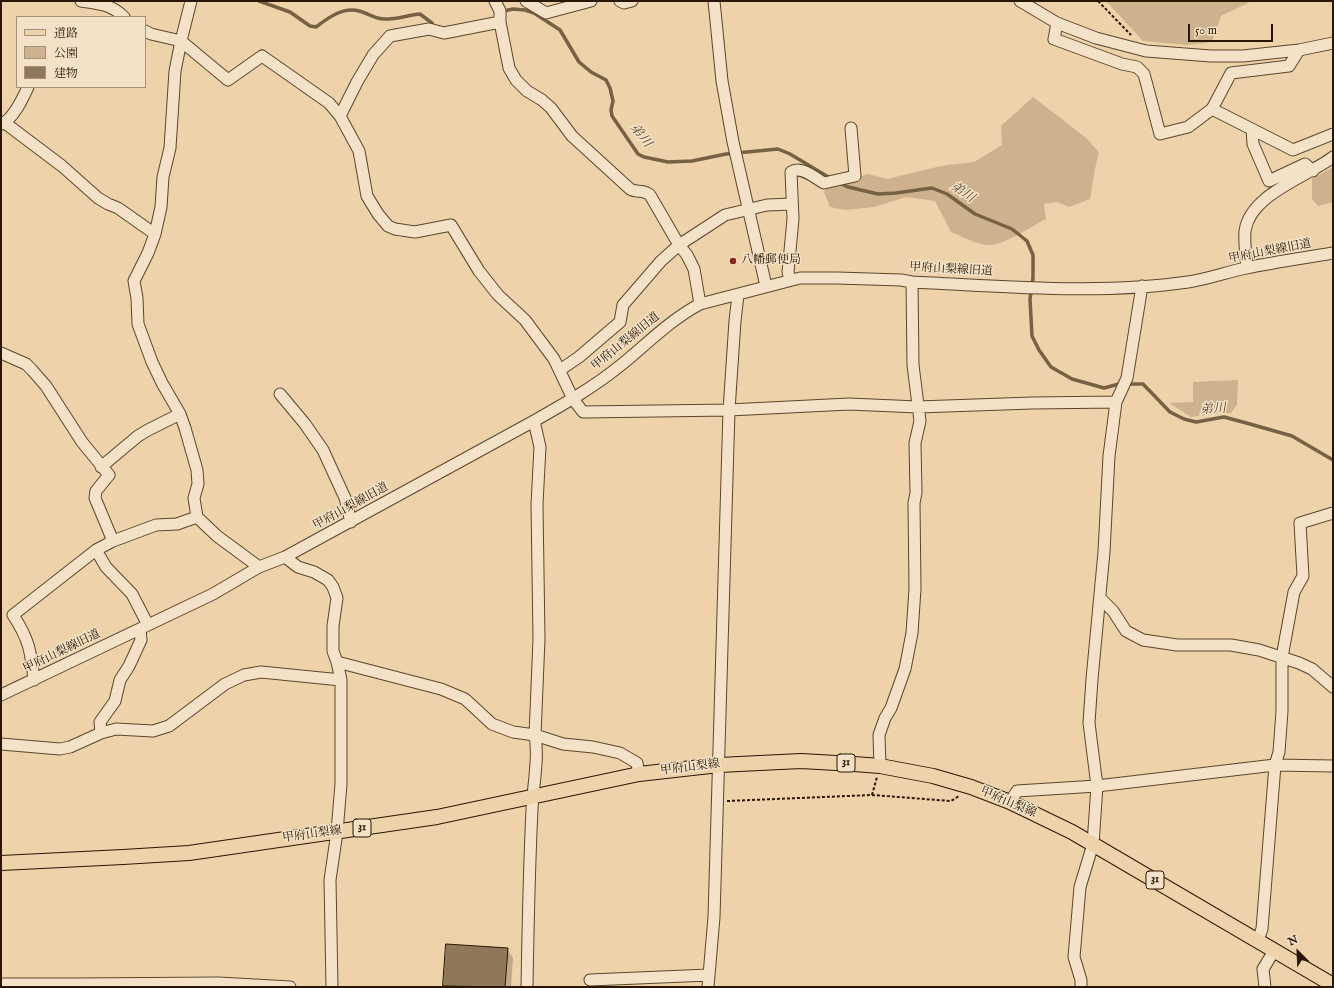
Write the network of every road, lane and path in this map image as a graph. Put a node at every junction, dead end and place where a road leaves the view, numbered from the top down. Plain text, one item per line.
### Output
1 (81, 1) edge
2 (191, 1) edge
3 (495, 1) edge
4 (526, 1) edge
5 (591, 1) edge
6 (620, 1) edge
7 (632, 1) edge
8 (714, 1) edge
9 (1020, 1) edge
10 (1098, 1) edge
11 (123, 16) edge
12 (500, 22) junction
13 (1057, 23) junction
14 (146, 32) edge
15 (181, 41) junction
16 (1333, 43) edge
17 (1299, 50) junction
18 (1146, 51) junction
19 (28, 88) edge
20 (1212, 109) junction
21 (340, 116) junction
22 (3, 124) edge
23 (851, 128) dead end
24 (1252, 129) junction
25 (1333, 134) edge
26 (1333, 157) edge
27 (1313, 171) junction
28 (792, 204) junction
29 (748, 209) junction
30 (155, 234) junction
31 (679, 245) junction
32 (1333, 253) edge
33 (1247, 268) junction
34 (790, 280) junction
35 (912, 282) junction
36 (766, 286) junction
37 (1142, 286) junction
38 (738, 295) junction
39 (700, 304) junction
40 (1, 353) edge
41 (560, 370) junction
42 (280, 394) dead end
43 (1118, 398) junction
44 (573, 399) junction
45 (918, 407) junction
46 (729, 410) junction
47 (180, 414) junction
48 (534, 421) junction
49 (101, 467) junction
50 (1333, 513) edge
51 (197, 517) junction
52 (351, 522) junction
53 (113, 541) junction
54 (96, 550) junction
55 (285, 557) junction
56 (259, 567) junction
57 (1101, 599) junction
58 (144, 627) junction
59 (1282, 657) junction
60 (337, 662) junction
61 (34, 680) junction
62 (341, 680) junction
63 (1333, 687) edge
64 (1, 695) edge
65 (102, 733) junction
66 (535, 734) junction
67 (1, 744) edge
68 (719, 764) junction
69 (1275, 765) junction
70 (880, 766) junction
71 (1333, 766) edge
72 (639, 774) junction
73 (1097, 786) junction
74 (971, 787) junction
75 (872, 795) junction
76 (532, 797) junction
77 (716, 800) junction
78 (1010, 802) junction
79 (337, 832) junction
80 (1093, 844) junction
81 (1, 863) edge
82 (1258, 940) junction
83 (1274, 951) junction
84 (709, 975) junction
85 (590, 980) dead end
86 (1, 984) edge
87 (1333, 985) edge
88 (290, 987) edge
89 (332, 987) edge
90 (527, 987) edge
91 (708, 987) edge
92 (1081, 987) edge
93 (1265, 987) edge

1 - 11 street
2 - 15 street
3 - 12 street
4 - 5 street
6 - 7 street
8 - 29 street
9 - 13 street
10 - 18 path
12 - 21 street
12 - 31 street
13 - 18 street
13 - 20 street
14 - 15 street
15 - 21 street
15 - 30 street
16 - 17 street
17 - 18 street
17 - 20 street
19 - 22 street
20 - 24 street
21 - 41 street
22 - 30 street
23 - 28 street
24 - 25 street
24 - 27 street
26 - 27 street
27 - 33 street
28 - 29 street
28 - 34 street
29 - 31 street
29 - 36 street
30 - 47 street
31 - 39 street
31 - 41 street
32 - 33 street, 甲府山梨線旧道
33 - 37 street, 甲府山梨線旧道
34 - 35 street, 甲府山梨線旧道
34 - 36 street, 甲府山梨線旧道
35 - 37 street, 甲府山梨線旧道
35 - 45 street
36 - 38 street, 甲府山梨線旧道
37 - 43 street
38 - 39 street, 甲府山梨線旧道
38 - 46 street
39 - 44 street, 甲府山梨線旧道
40 - 49 street
41 - 44 street
42 - 52 street
43 - 45 street
43 - 57 street
44 - 46 street
44 - 48 street, 甲府山梨線旧道
45 - 46 street
45 - 70 street
46 - 68 street
47 - 49 street
47 - 51 street
48 - 52 street, 甲府山梨線旧道
48 - 66 street
49 - 53 street
50 - 59 street
51 - 53 street
51 - 56 street
52 - 55 street, 甲府山梨線旧道
53 - 54 street
54 - 58 street
54 - 61 street
55 - 56 street, 甲府山梨線旧道
55 - 60 street
56 - 58 street, 甲府山梨線旧道
57 - 59 street
57 - 73 street
58 - 61 street, 甲府山梨線旧道
58 - 65 street
59 - 63 street
59 - 69 street
60 - 62 street
60 - 66 street
61 - 64 street, 甲府山梨線旧道
62 - 65 street
62 - 79 street
65 - 67 street
66 - 72 street
66 - 76 street
68 - 70 main road, 甲府山梨線 / 31
68 - 72 main road, 甲府山梨線 / 31
68 - 77 street
69 - 71 street
69 - 73 street
69 - 82 street
70 - 74 main road, 甲府山梨線 / 31
70 - 75 path
72 - 76 main road, 甲府山梨線 / 31
73 - 78 street
73 - 80 street
74 - 75 path
74 - 78 main road, 甲府山梨線 / 31
75 - 77 path
76 - 79 main road, 甲府山梨線 / 31
76 - 90 street
77 - 84 street
78 - 80 main road, 甲府山梨線 / 31
79 - 81 main road, 甲府山梨線 / 31
79 - 89 street
80 - 82 main road, 甲府山梨線 / 31
80 - 92 street
82 - 83 main road, 甲府山梨線 / 31
83 - 87 main road, 甲府山梨線 / 31
83 - 93 street
84 - 85 street
84 - 91 street
86 - 88 street

